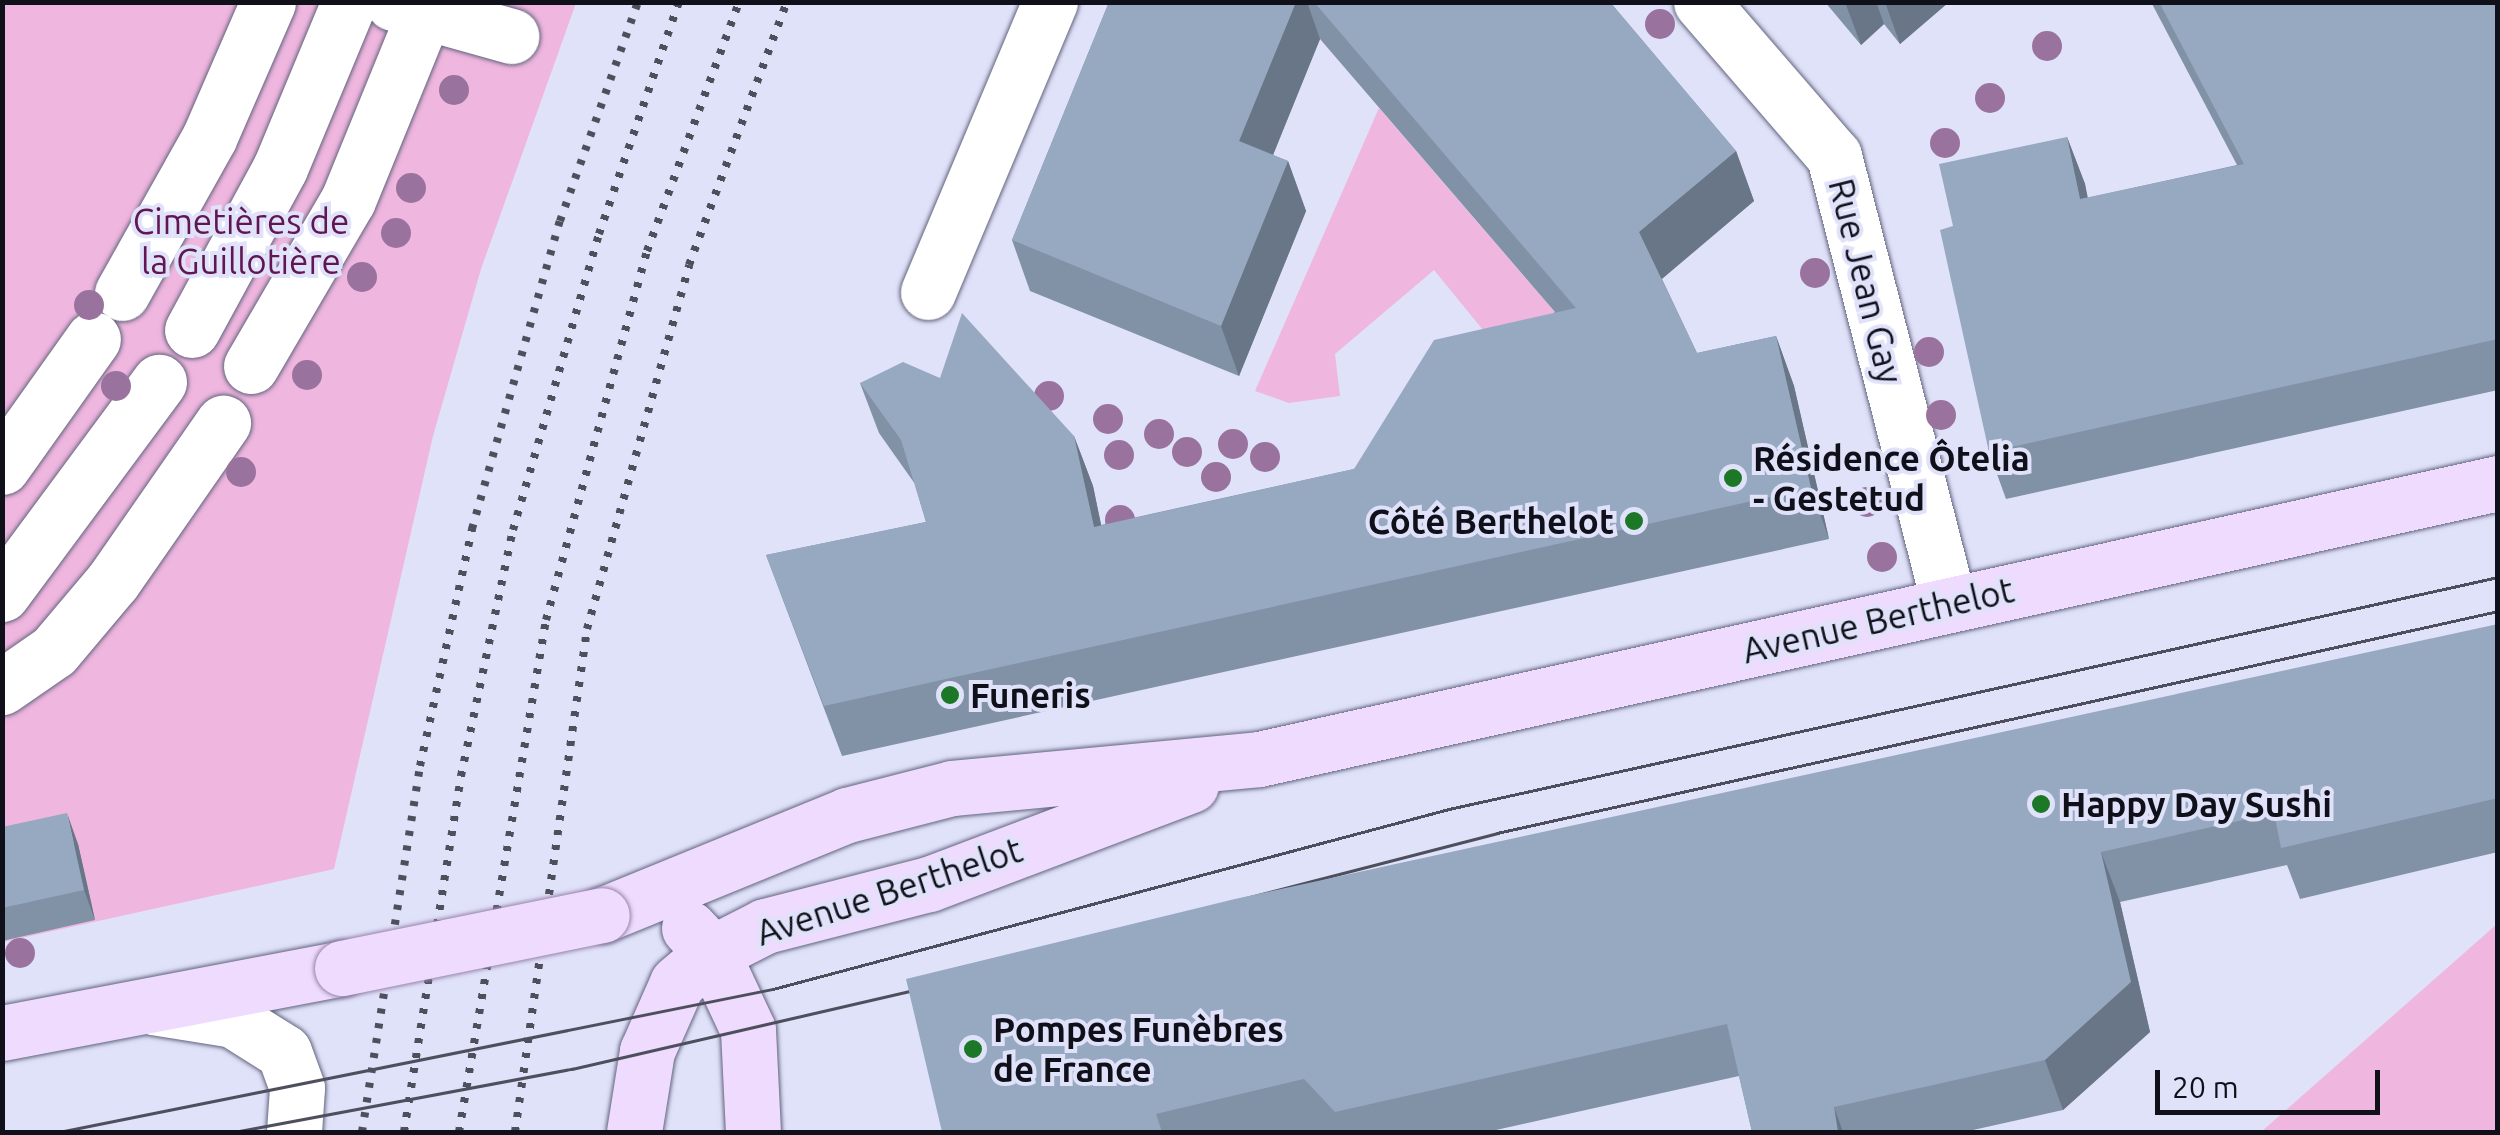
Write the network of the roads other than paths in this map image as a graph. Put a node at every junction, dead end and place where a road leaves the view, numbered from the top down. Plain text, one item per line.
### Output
1 (268, 2) edge
2 (349, 2) edge
3 (1050, 2) edge
4 (1701, 2) edge
5 (415, 6) edge
6 (511, 36) dead end
7 (928, 292) dead end
8 (122, 293) dead end
9 (192, 330) dead end
10 (93, 338) dead end
11 (251, 366) dead end
12 (159, 382) dead end
13 (223, 423) dead end
14 (2, 467) edge
15 (2498, 483) edge
16 (2, 594) edge
17 (1949, 604) junction
18 (2, 687) edge
19 (1259, 759) junction
20 (625, 907) junction
21 (712, 953) junction
22 (153, 1006) junction
23 (2, 1033) edge
24 (294, 1132) edge
25 (634, 1132) edge
26 (753, 1132) edge

1 - 8 street
2 - 9 street
3 - 7 street
4 - 17 street, Rue Jean Gay
5 - 6 street
5 - 11 street
10 - 14 street
12 - 16 street
13 - 18 street
15 - 17 main road, Avenue Berthelot
17 - 19 main road, Avenue Berthelot
19 - 20 main road, Avenue Berthelot
19 - 21 main road, Avenue Berthelot
20 - 21 main road, Avenue Berthelot
20 - 22 main road, Avenue Berthelot, bridge
21 - 25 main road
21 - 26 main road
22 - 23 main road, Avenue Berthelot
22 - 24 street

